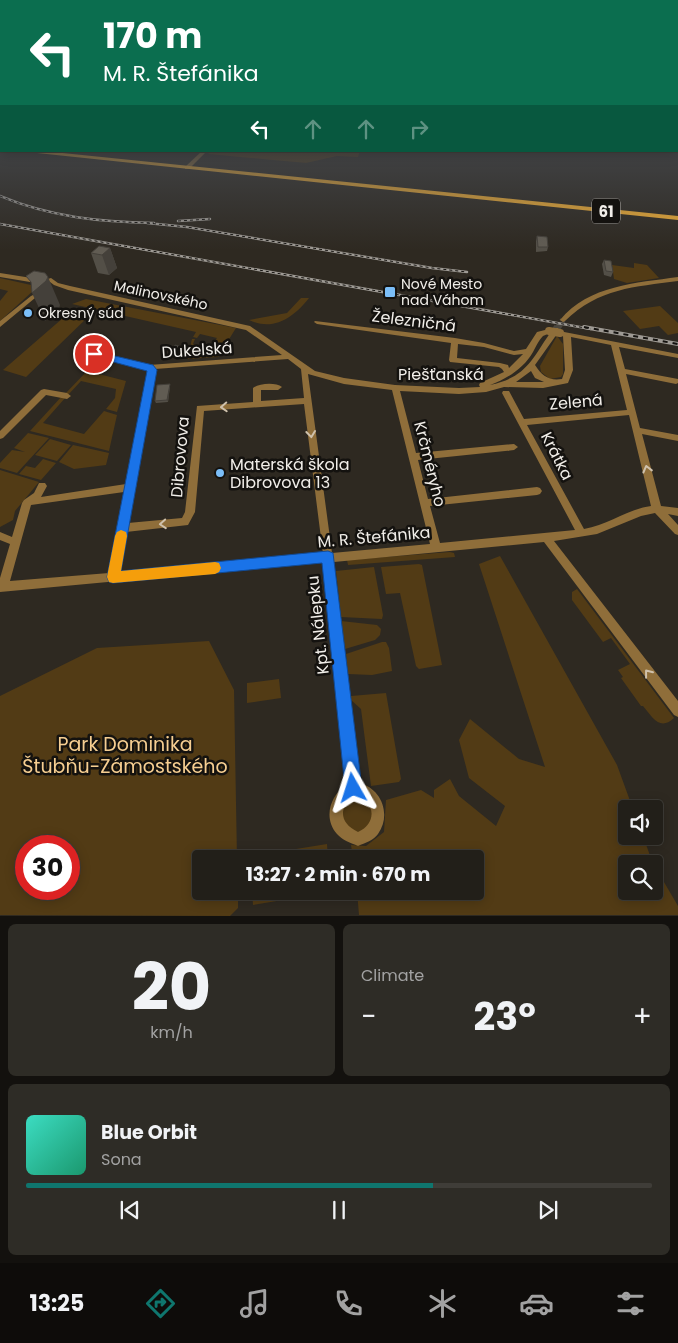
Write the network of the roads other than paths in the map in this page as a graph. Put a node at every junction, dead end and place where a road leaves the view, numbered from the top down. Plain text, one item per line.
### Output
1 (155, 165) edge
2 (190, 165) edge
3 (187, 168) junction
4 (678, 218) edge
5 (1, 275) edge
6 (678, 279) edge
7 (44, 287) junction
8 (563, 320) tunnel mouth
9 (317, 322) dead end
10 (0, 325) edge
11 (248, 328) joint
12 (558, 333) junction
13 (455, 340) junction
14 (615, 345) junction
15 (274, 347) junction
16 (80, 351) dead end
17 (530, 351) junction
18 (678, 356) edge
19 (288, 357) junction
20 (265, 359) junction
21 (532, 366) junction
22 (149, 367) junction
23 (304, 369) junction
24 (622, 371) junction
25 (508, 373) junction
26 (676, 381) dead end
27 (553, 383) junction
28 (278, 387) dead end
29 (395, 388) junction
30 (504, 389) junction
31 (472, 390) junction
32 (67, 396) dead end
33 (307, 401) junction
34 (257, 405) junction
35 (632, 412) junction
36 (522, 422) junction
37 (636, 430) junction
38 (0, 436) edge
39 (678, 438) edge
40 (514, 447) dead end
41 (413, 457) junction
42 (42, 486) dead end
43 (131, 487) junction
44 (537, 491) dead end
45 (28, 503) junction
46 (424, 503) junction
47 (657, 509) junction
48 (678, 512) edge
49 (123, 528) junction
50 (678, 531) edge
51 (581, 533) junction
52 (0, 536) edge
53 (546, 538) junction
54 (15, 542) junction
55 (436, 548) junction
56 (328, 557) junction
57 (113, 577) junction
58 (2, 586) edge
59 (678, 711) edge
60 (353, 788) dead end

1 - 3 main road, 61
2 - 3 street
3 - 4 main road, 61
5 - 7 street, Malinovského
6 - 8 street
7 - 10 street
7 - 11 street, Malinovského
9 - 13 street, Železničná
11 - 15 street, Piešťanská
12 - 14 street
12 - 17 street
12 - 21 street, Piešťanská
12 - 27 street
13 - 17 street, Železničná
13 - 25 street
14 - 18 street
14 - 24 street, Zelená
15 - 19 street, Piešťanská
15 - 20 street
16 - 22 street, Dukelská
17 - 25 street
19 - 20 street, Dukelská
19 - 23 street, Piešťanská
20 - 22 street, Dukelská
21 - 27 street
21 - 30 street, Piešťanská
22 - 43 street
23 - 29 street, Piešťanská
23 - 33 street, Kpt. Nálepku
24 - 26 street
24 - 35 street, Zelená
25 - 31 street
27 - 30 street
28 - 34 street
29 - 31 street, Piešťanská
29 - 41 street, Krčméryho
30 - 31 street, Piešťanská
30 - 36 street, Krátka
32 - 38 street
33 - 34 street, Dibrovova
33 -> 56 street, Kpt. Nálepku
34 -> 49 street, Dibrovova
35 - 36 street, Zelená
35 - 37 street, Zelená
36 - 51 street, Krátka
37 - 39 street
47 -> 37 street, Zelená
40 - 41 street
41 - 46 street, Krčméryho
42 - 45 street
43 - 45 street
43 - 49 street
44 - 46 street, Krátka
45 - 54 street
46 - 55 street, Krčméryho
47 - 48 street
47 - 50 street
47 - 51 street, M. R. Štefánika
49 - 57 street
51 - 53 street, M. R. Štefánika
52 - 54 street
53 - 55 street, M. R. Štefánika
59 -> 53 street
54 - 58 street
55 - 56 street, M. R. Štefánika
56 - 57 street, M. R. Štefánika
56 - 60 street, Kpt. Nálepku
57 - 58 street, M. R. Štefánika

